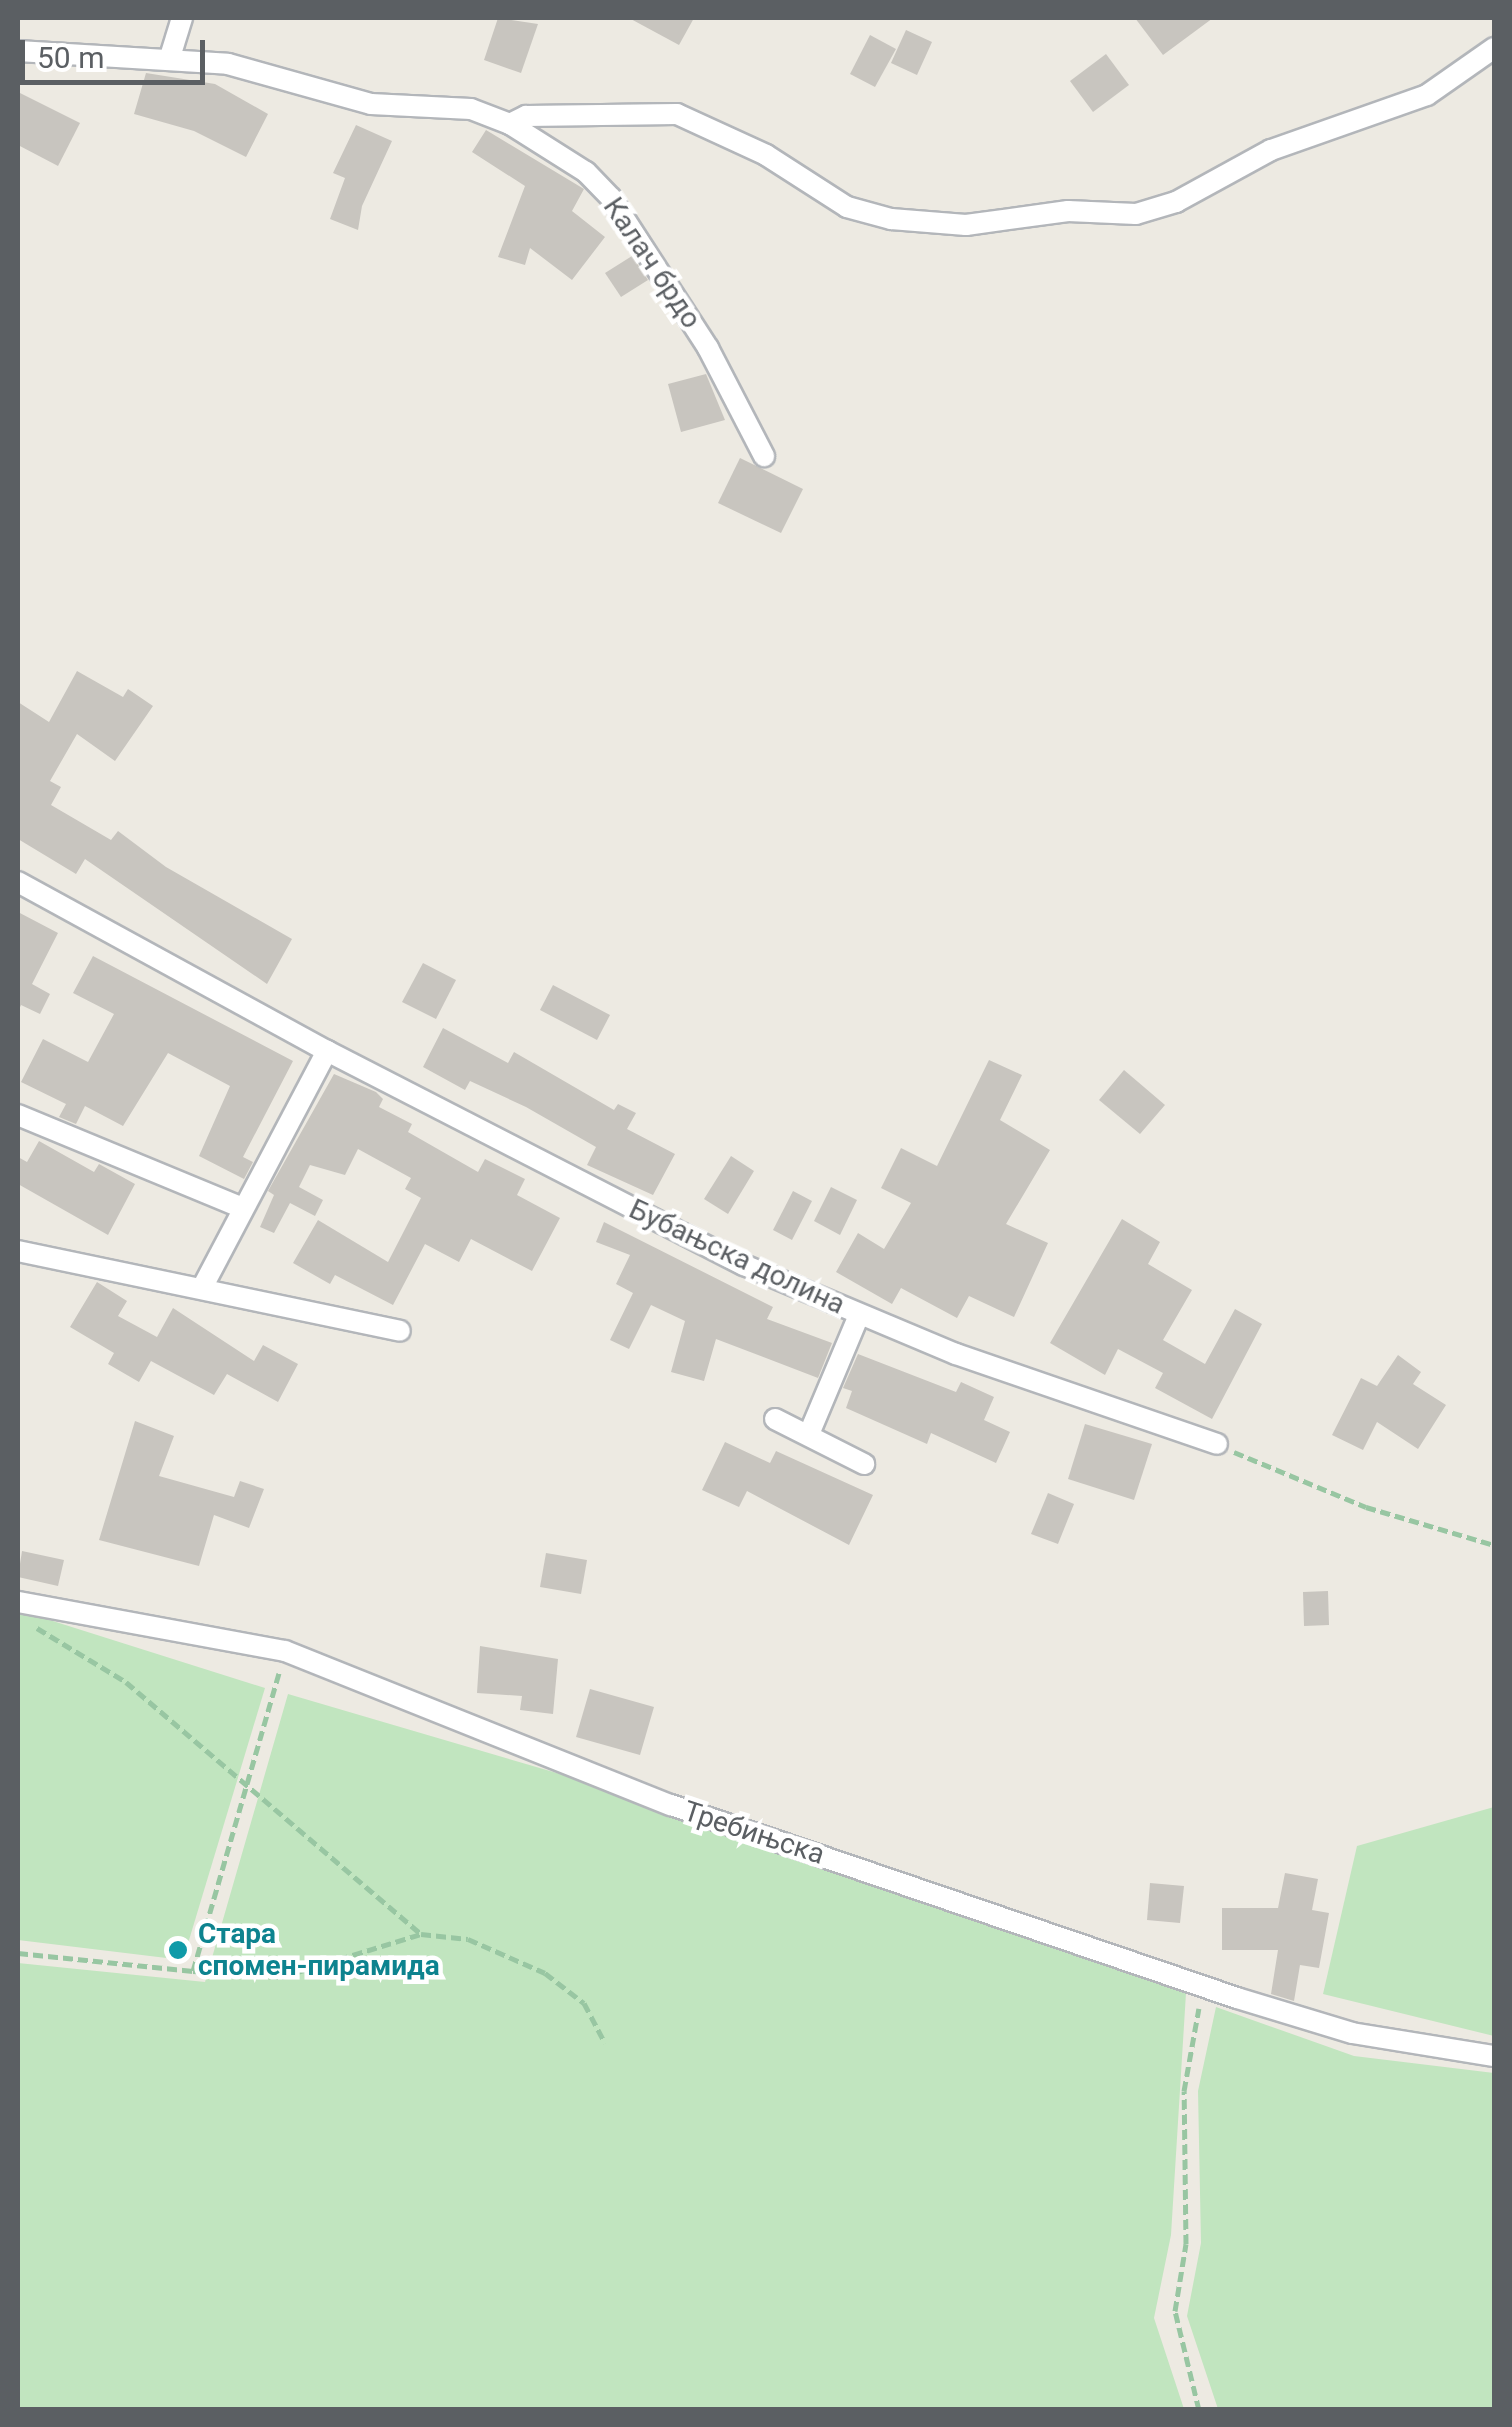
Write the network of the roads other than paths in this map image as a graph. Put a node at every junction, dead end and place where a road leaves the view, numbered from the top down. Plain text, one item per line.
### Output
1 (182, 18) edge
2 (1494, 48) edge
3 (18, 51) edge
4 (170, 58) junction
5 (510, 124) junction
6 (764, 456) dead end
7 (18, 882) edge
8 (327, 1051) junction
9 (18, 1115) edge
10 (242, 1208) junction
11 (18, 1251) edge
12 (202, 1288) junction
13 (860, 1315) junction
14 (400, 1330) dead end
15 (774, 1419) dead end
16 (809, 1434) junction
17 (1217, 1444) road end
18 (864, 1464) dead end
19 (18, 1602) edge
20 (1494, 2056) edge

1 - 4 street
2 - 5 street
3 - 4 street, Калач брдо
4 - 5 street, Калач брдо
5 - 6 street, Калач брдо
7 - 8 street, Бубањска долина
8 - 10 street
8 - 13 street, Бубањска долина
9 - 10 street
10 - 12 street
11 - 12 street
12 - 14 street
13 - 16 street
13 - 17 street, Бубањска долина
15 - 16 street
16 - 18 street
19 - 20 street, Требињска

